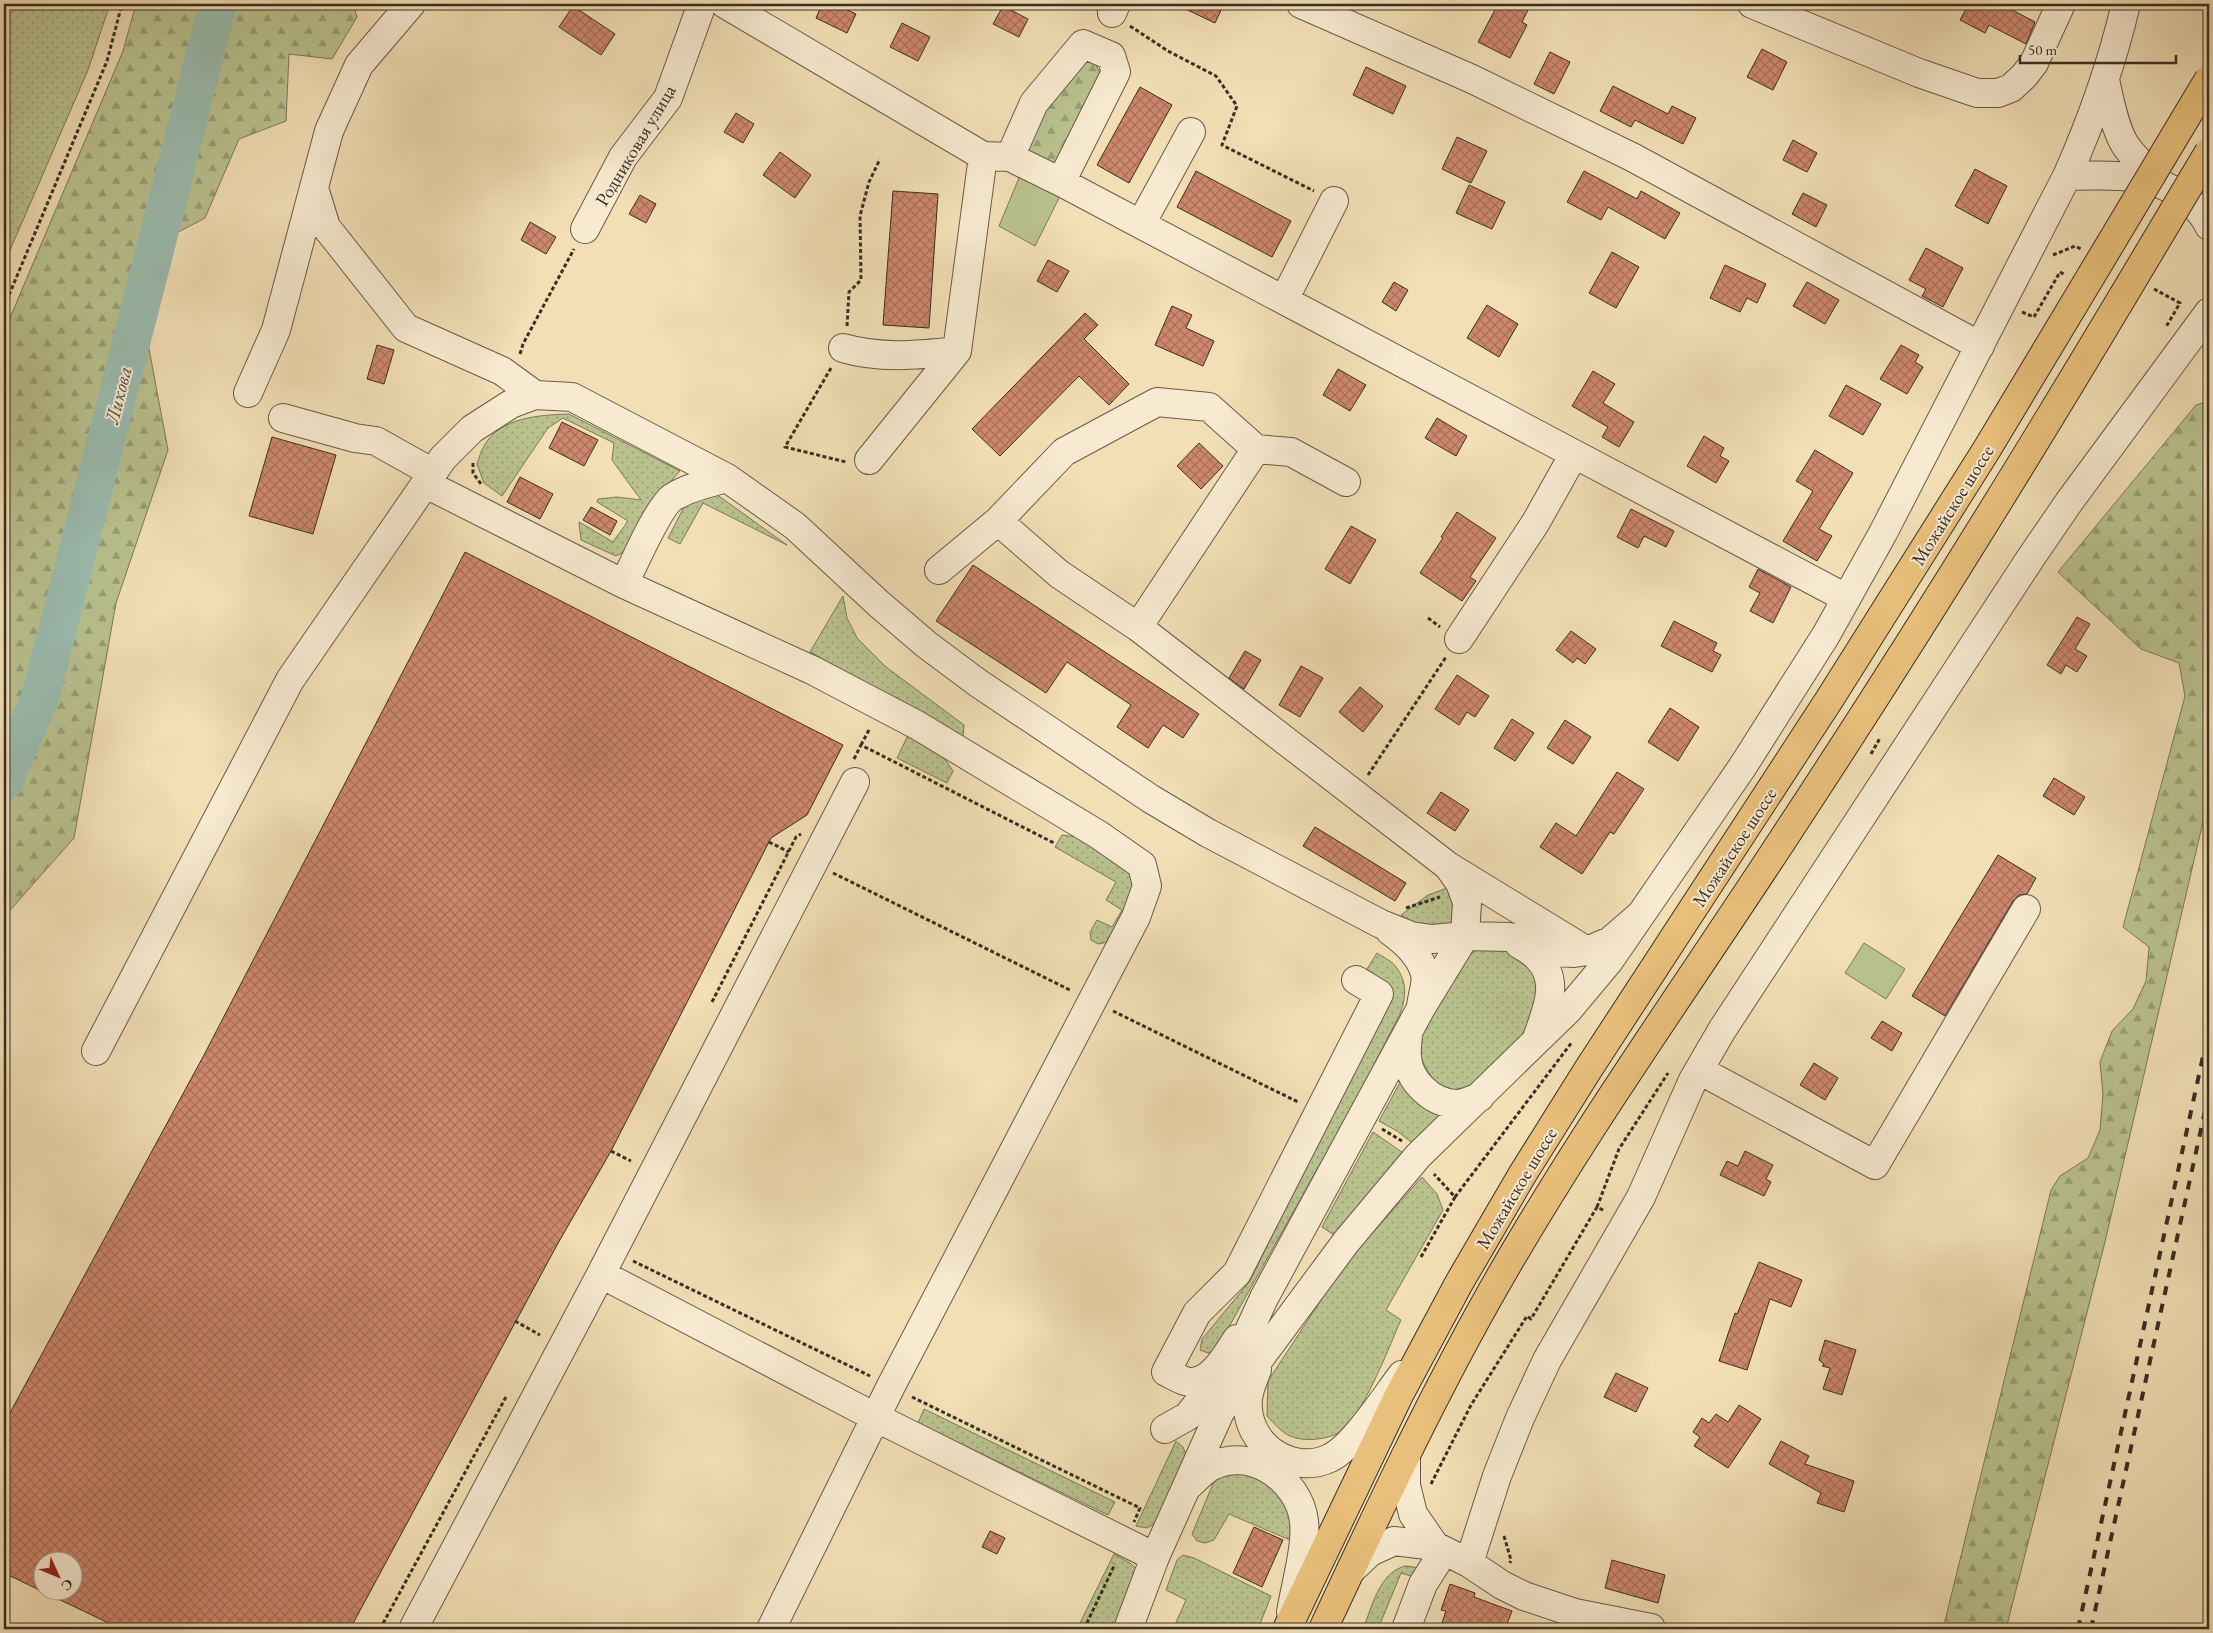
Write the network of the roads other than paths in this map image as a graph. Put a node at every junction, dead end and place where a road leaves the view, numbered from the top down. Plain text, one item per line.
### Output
1 (410, 4) edge
2 (702, 4) edge
3 (725, 4) edge
4 (1300, 4) edge
5 (1752, 4) edge
6 (2061, 4) edge
7 (2124, 4) edge
8 (2209, 79) edge
9 (2105, 80) junction
10 (1191, 132) dead end
11 (2209, 152) edge
12 (983, 156) junction
13 (1010, 157) junction
14 (2067, 176) junction
15 (1061, 182) junction
16 (2161, 183) junction
17 (314, 188) junction
18 (1334, 202) road end
19 (1140, 224) junction
20 (2209, 226) edge
21 (585, 229) road end
22 (1284, 300) junction
23 (2209, 312) edge
24 (1980, 346) junction
25 (843, 348) dead end
26 (957, 351) junction
27 (248, 394) dead end
28 (535, 395) junction
29 (283, 418) dead end
30 (1256, 449) junction
31 (1574, 454) junction
32 (868, 460) dead end
33 (429, 478) junction
34 (727, 478) junction
35 (1346, 482) dead end
36 (998, 521) junction
37 (939, 570) dead end
38 (624, 584) junction
39 (1846, 598) junction
40 (1138, 627) junction
41 (1458, 639) road end
42 (855, 782) dead end
43 (1448, 866) junction
44 (2026, 909) dead end
45 (1639, 916) junction
46 (1381, 924) junction
47 (1465, 936) junction
48 (1510, 937) junction
49 (1587, 952) junction
50 (1356, 980) dead end
51 (1415, 1020) junction
52 (1535, 1044) junction
53 (96, 1051) dead end
54 (1699, 1070) junction
55 (1480, 1097) junction
56 (601, 1274) junction
57 (1264, 1298) junction
58 (1426, 1344) junction
59 (1263, 1353) junction
60 (1221, 1363) junction
61 (1220, 1412) junction
62 (875, 1417) junction
63 (1164, 1429) dead end
64 (1406, 1455) junction
65 (1186, 1488) junction
66 (1440, 1549) junction
67 (1155, 1557) junction
68 (1469, 1563) junction
69 (1350, 1570) junction
70 (1288, 1626) edge
71 (1651, 1628) dead end
72 (413, 1629) edge
73 (771, 1629) edge
74 (1128, 1629) edge
75 (1323, 1629) edge
76 (1406, 1629) edge

1 - 17 street
2 - 21 street, Родниковая улица
3 - 12 street
4 - 24 street
5 - 6 street
7 - 9 street
8 - 58 main road, Можайское шоссе, bridge
9 - 14 street
9 - 16 street
10 - 19 street
11 - 64 main road, Можайское шоссе, bridge
12 - 13 street
12 - 26 street
13 - 15 street
13 - 15 street
14 - 16 street
14 - 24 street
15 - 19 street
16 - 20 street
17 - 27 street
17 - 28 street
18 - 22 street
19 - 22 street
22 - 31 street
23 - 54 street
24 - 39 street
25 - 26 street
26 - 32 street
28 - 33 street
28 - 34 street
29 - 33 street
30 - 35 street
30 - 36 street
30 - 40 street
31 - 39 street
31 - 41 street
33 - 38 street
33 - 53 street
34 - 38 street
34 - 46 street
36 - 37 street
36 - 40 street
38 - 62 street
39 - 45 street
40 - 43 street
42 - 56 street
43 - 47 street
43 - 49 street
44 - 54 street
45 - 49 street
45 - 52 street
46 - 47 street
46 - 51 street
47 - 48 street
47 - 51 street
48 - 49 street
48 - 52 street
50 - 60 street
51 - 55 street
51 - 57 street
52 - 55 street
54 - 68 street
55 - 59 street
56 - 62 street
56 - 72 street
57 - 60 street
57 - 61 street
58 - 59 street
58 - 70 main road, Можайское шоссе
59 - 61 street
60 - 63 street
61 - 65 street
62 - 67 street
62 - 73 street
64 - 66 street
64 - 69 main road, Можайское шоссе
65 - 67 street
65 - 70 street
66 - 68 street
66 - 69 street
66 - 76 street
67 - 74 street
68 - 71 street
69 - 75 main road, Можайское шоссе

